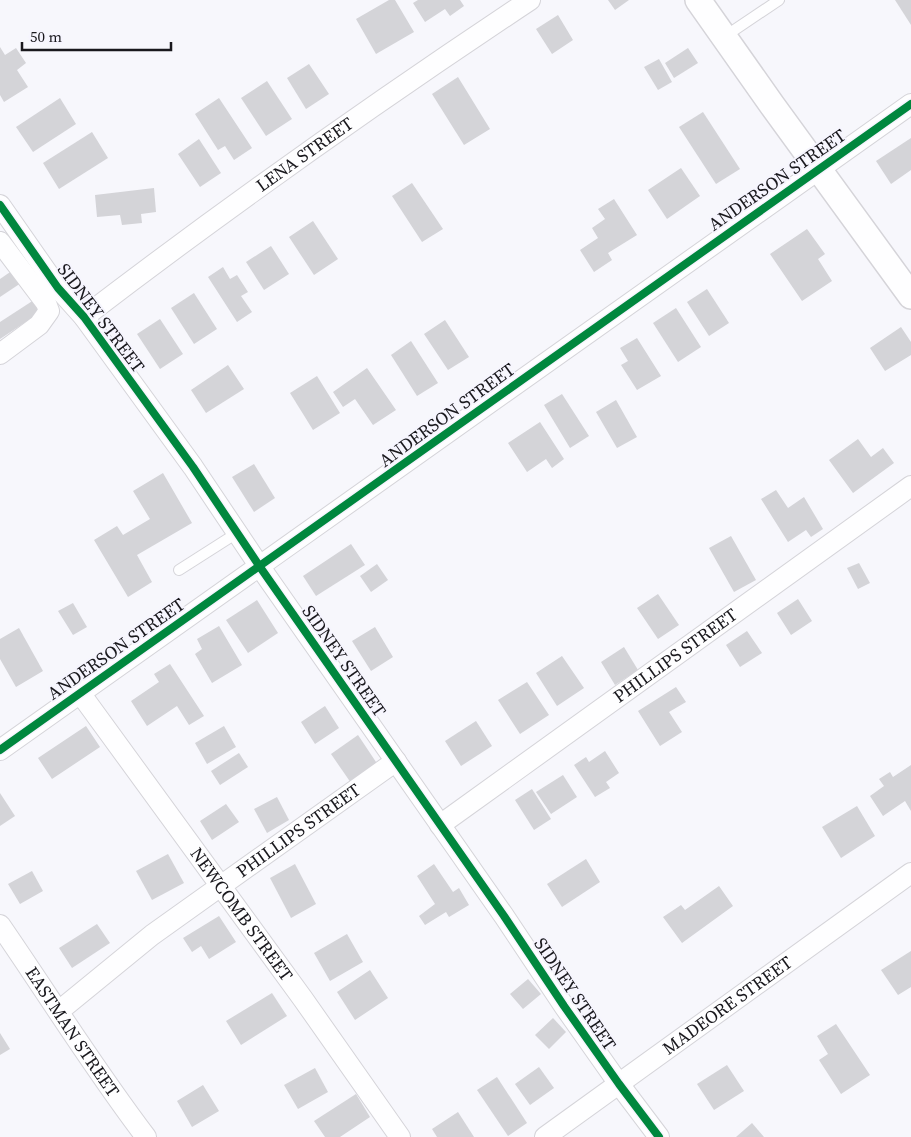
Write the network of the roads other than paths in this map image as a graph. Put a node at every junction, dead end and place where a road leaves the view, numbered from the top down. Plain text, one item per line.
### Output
1 (530, 0) edge
2 (698, 0) edge
3 (779, 0) edge
4 (724, 37) junction
5 (911, 104) edge
6 (819, 169) junction
7 (0, 205) edge
8 (0, 242) edge
9 (911, 296) edge
10 (84, 317) junction
11 (0, 354) edge
12 (911, 486) edge
13 (237, 533) junction
14 (260, 567) junction
15 (179, 570) dead end
16 (80, 693) junction
17 (0, 750) edge
18 (396, 761) junction
19 (440, 825) junction
20 (911, 873) edge
21 (221, 885) junction
22 (0, 925) edge
23 (59, 1010) junction
24 (619, 1084) junction
25 (146, 1137) edge
26 (400, 1137) edge
27 (545, 1137) edge
28 (659, 1137) edge

1 - 10 street, LENA STREET
2 - 4 street
3 - 4 lane
4 - 6 street
5 - 6 street, ANDERSON STREET
6 - 9 street
6 - 14 street, ANDERSON STREET
7 - 10 street, SIDNEY STREET
8 - 11 street
10 - 13 street, SIDNEY STREET
12 - 19 street, PHILLIPS STREET
13 - 14 street, SIDNEY STREET
13 - 15 lane
14 - 16 street, ANDERSON STREET
14 - 18 street, SIDNEY STREET
16 - 17 street, ANDERSON STREET
16 - 21 street, NEWCOMB STREET
18 - 19 street, SIDNEY STREET
18 - 21 street, PHILLIPS STREET
19 - 24 street, SIDNEY STREET
20 - 24 street, MADEORE STREET
21 - 23 street, PHILLIPS STREET
21 - 26 street, NEWCOMB STREET
22 - 23 street, EASTMAN STREET
23 - 25 street, EASTMAN STREET
24 - 27 street, MADEORE STREET
24 - 28 street, SIDNEY STREET

